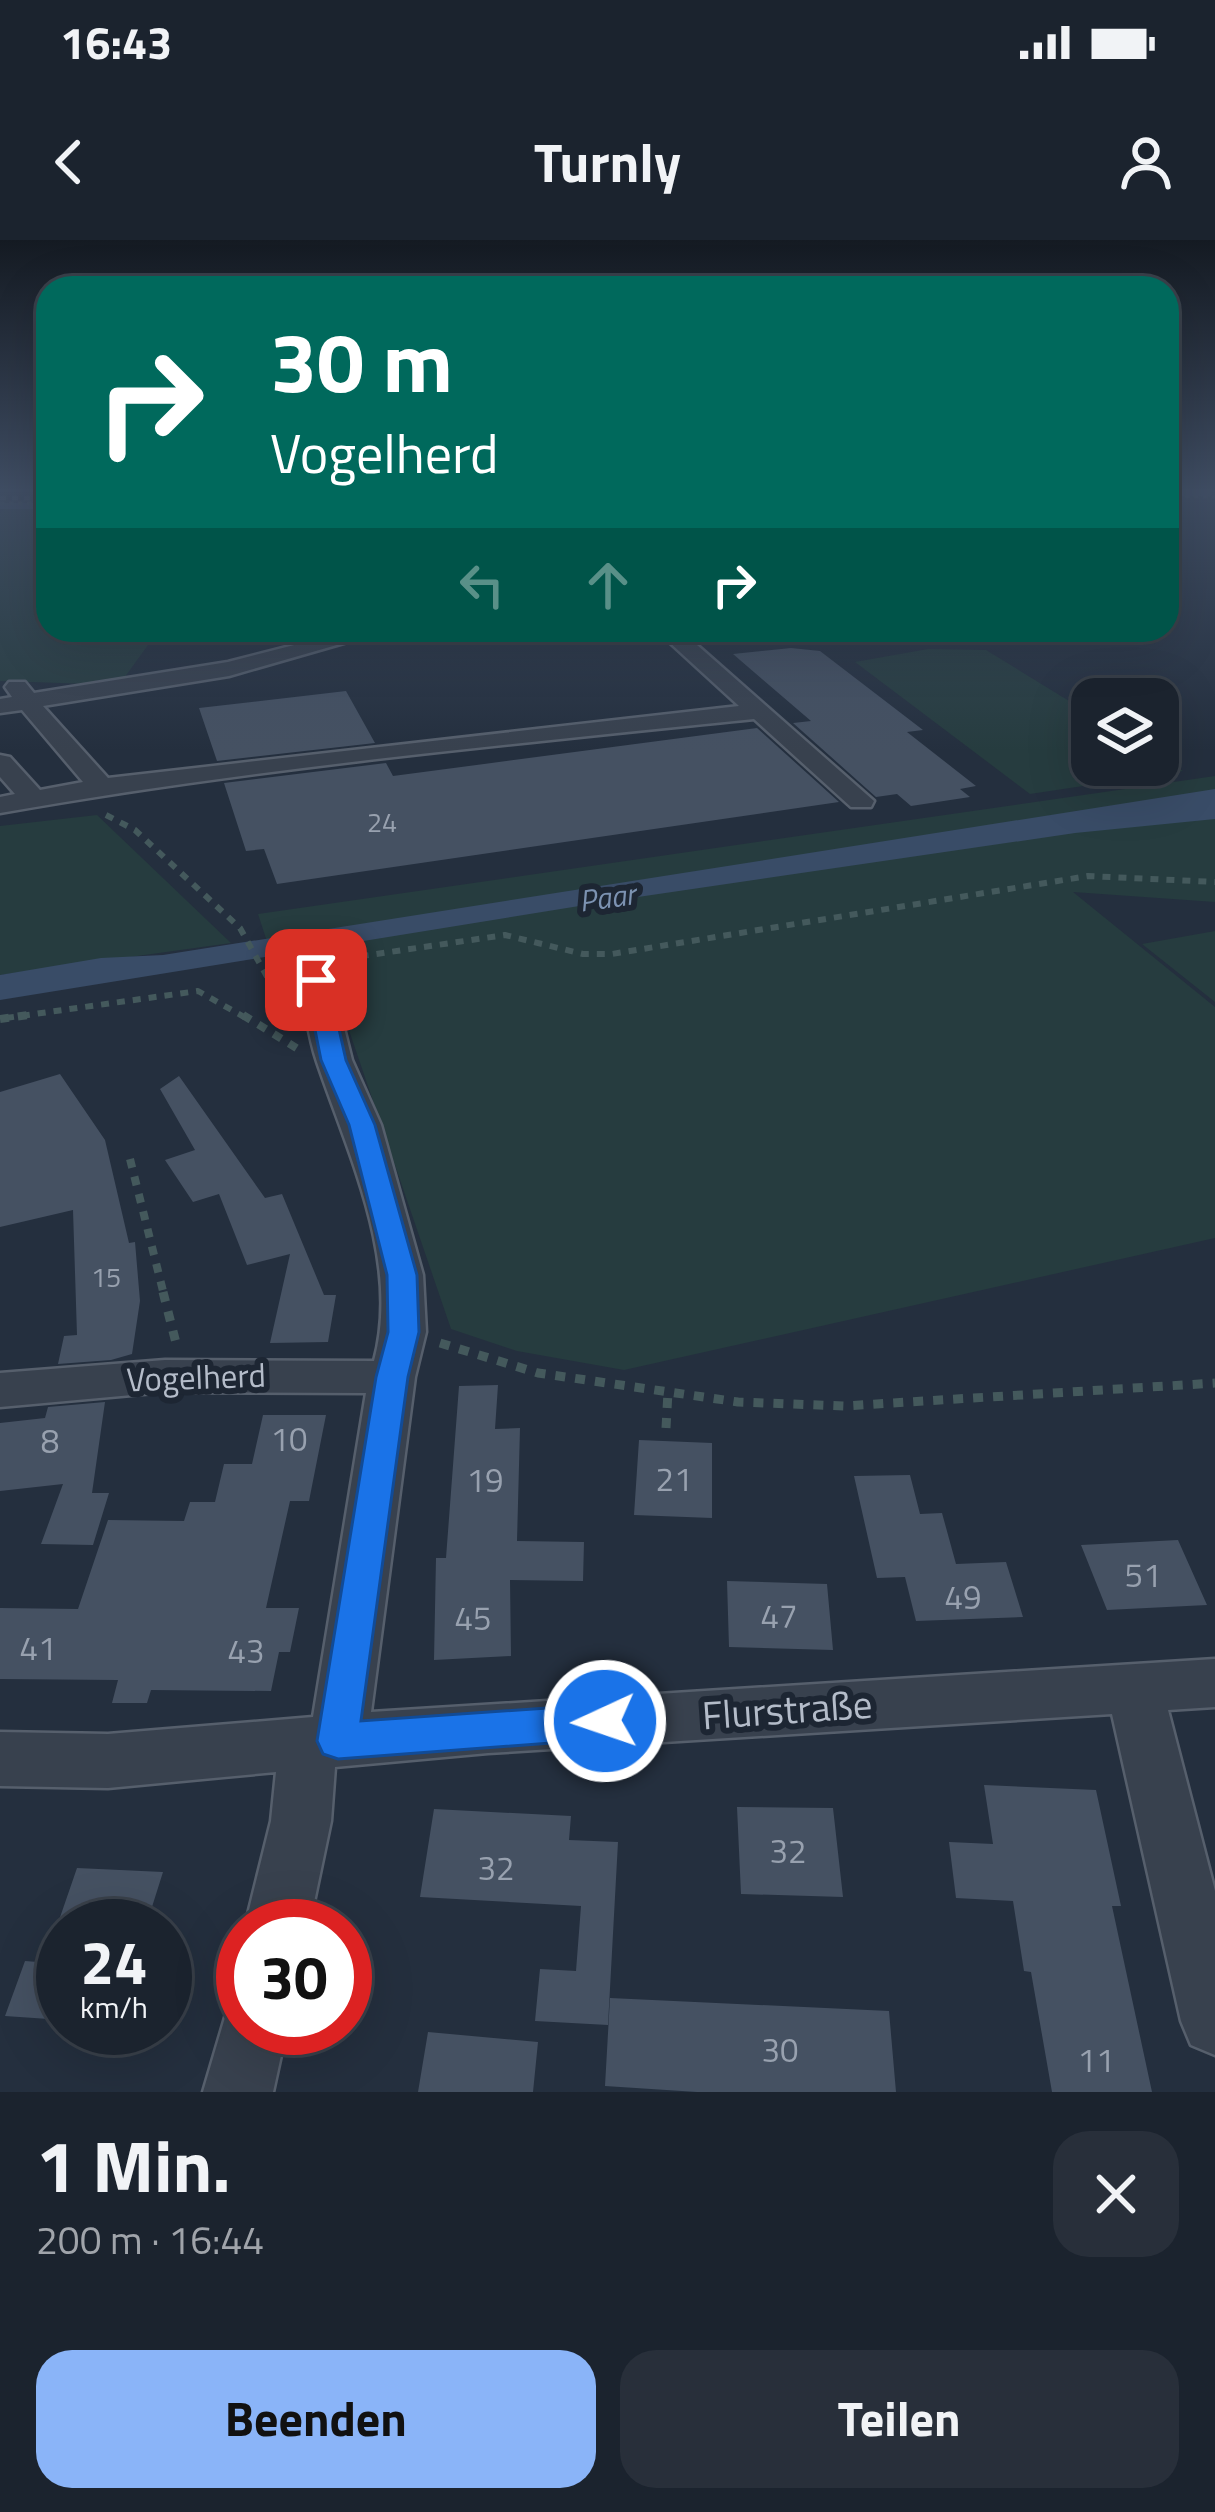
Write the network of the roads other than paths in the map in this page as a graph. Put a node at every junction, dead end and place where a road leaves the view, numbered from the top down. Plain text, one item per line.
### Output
1 (310, 642) edge
2 (681, 642) edge
3 (0, 684) edge
4 (0, 706) edge
5 (35, 709) junction
6 (760, 711) junction
7 (12, 732) dead end
8 (1, 762) edge
9 (102, 788) junction
10 (36, 801) junction
11 (861, 801) dead end
12 (0, 805) edge
13 (316, 980) road end
14 (398, 1354) junction
15 (0, 1390) edge
16 (1215, 1683) edge
17 (1134, 1686) junction
18 (323, 1742) junction
19 (0, 1759) edge
20 (283, 1899) edge
21 (1215, 2021) edge
22 (247, 2055) edge
23 (238, 2092) edge

1 - 5 street
2 - 6 street
3 - 5 street
4 - 5 street
5 - 7 street
5 - 9 street
6 - 9 street
6 - 11 street
8 - 10 street
9 - 10 street
10 - 12 street
13 - 14 street
14 - 15 street, Vogelherd
14 - 18 street
16 - 17 street, Flurstraße
17 - 18 street, Flurstraße
17 - 21 street
18 - 19 street, Flurstraße
18 - 20 street
22 - 23 street

